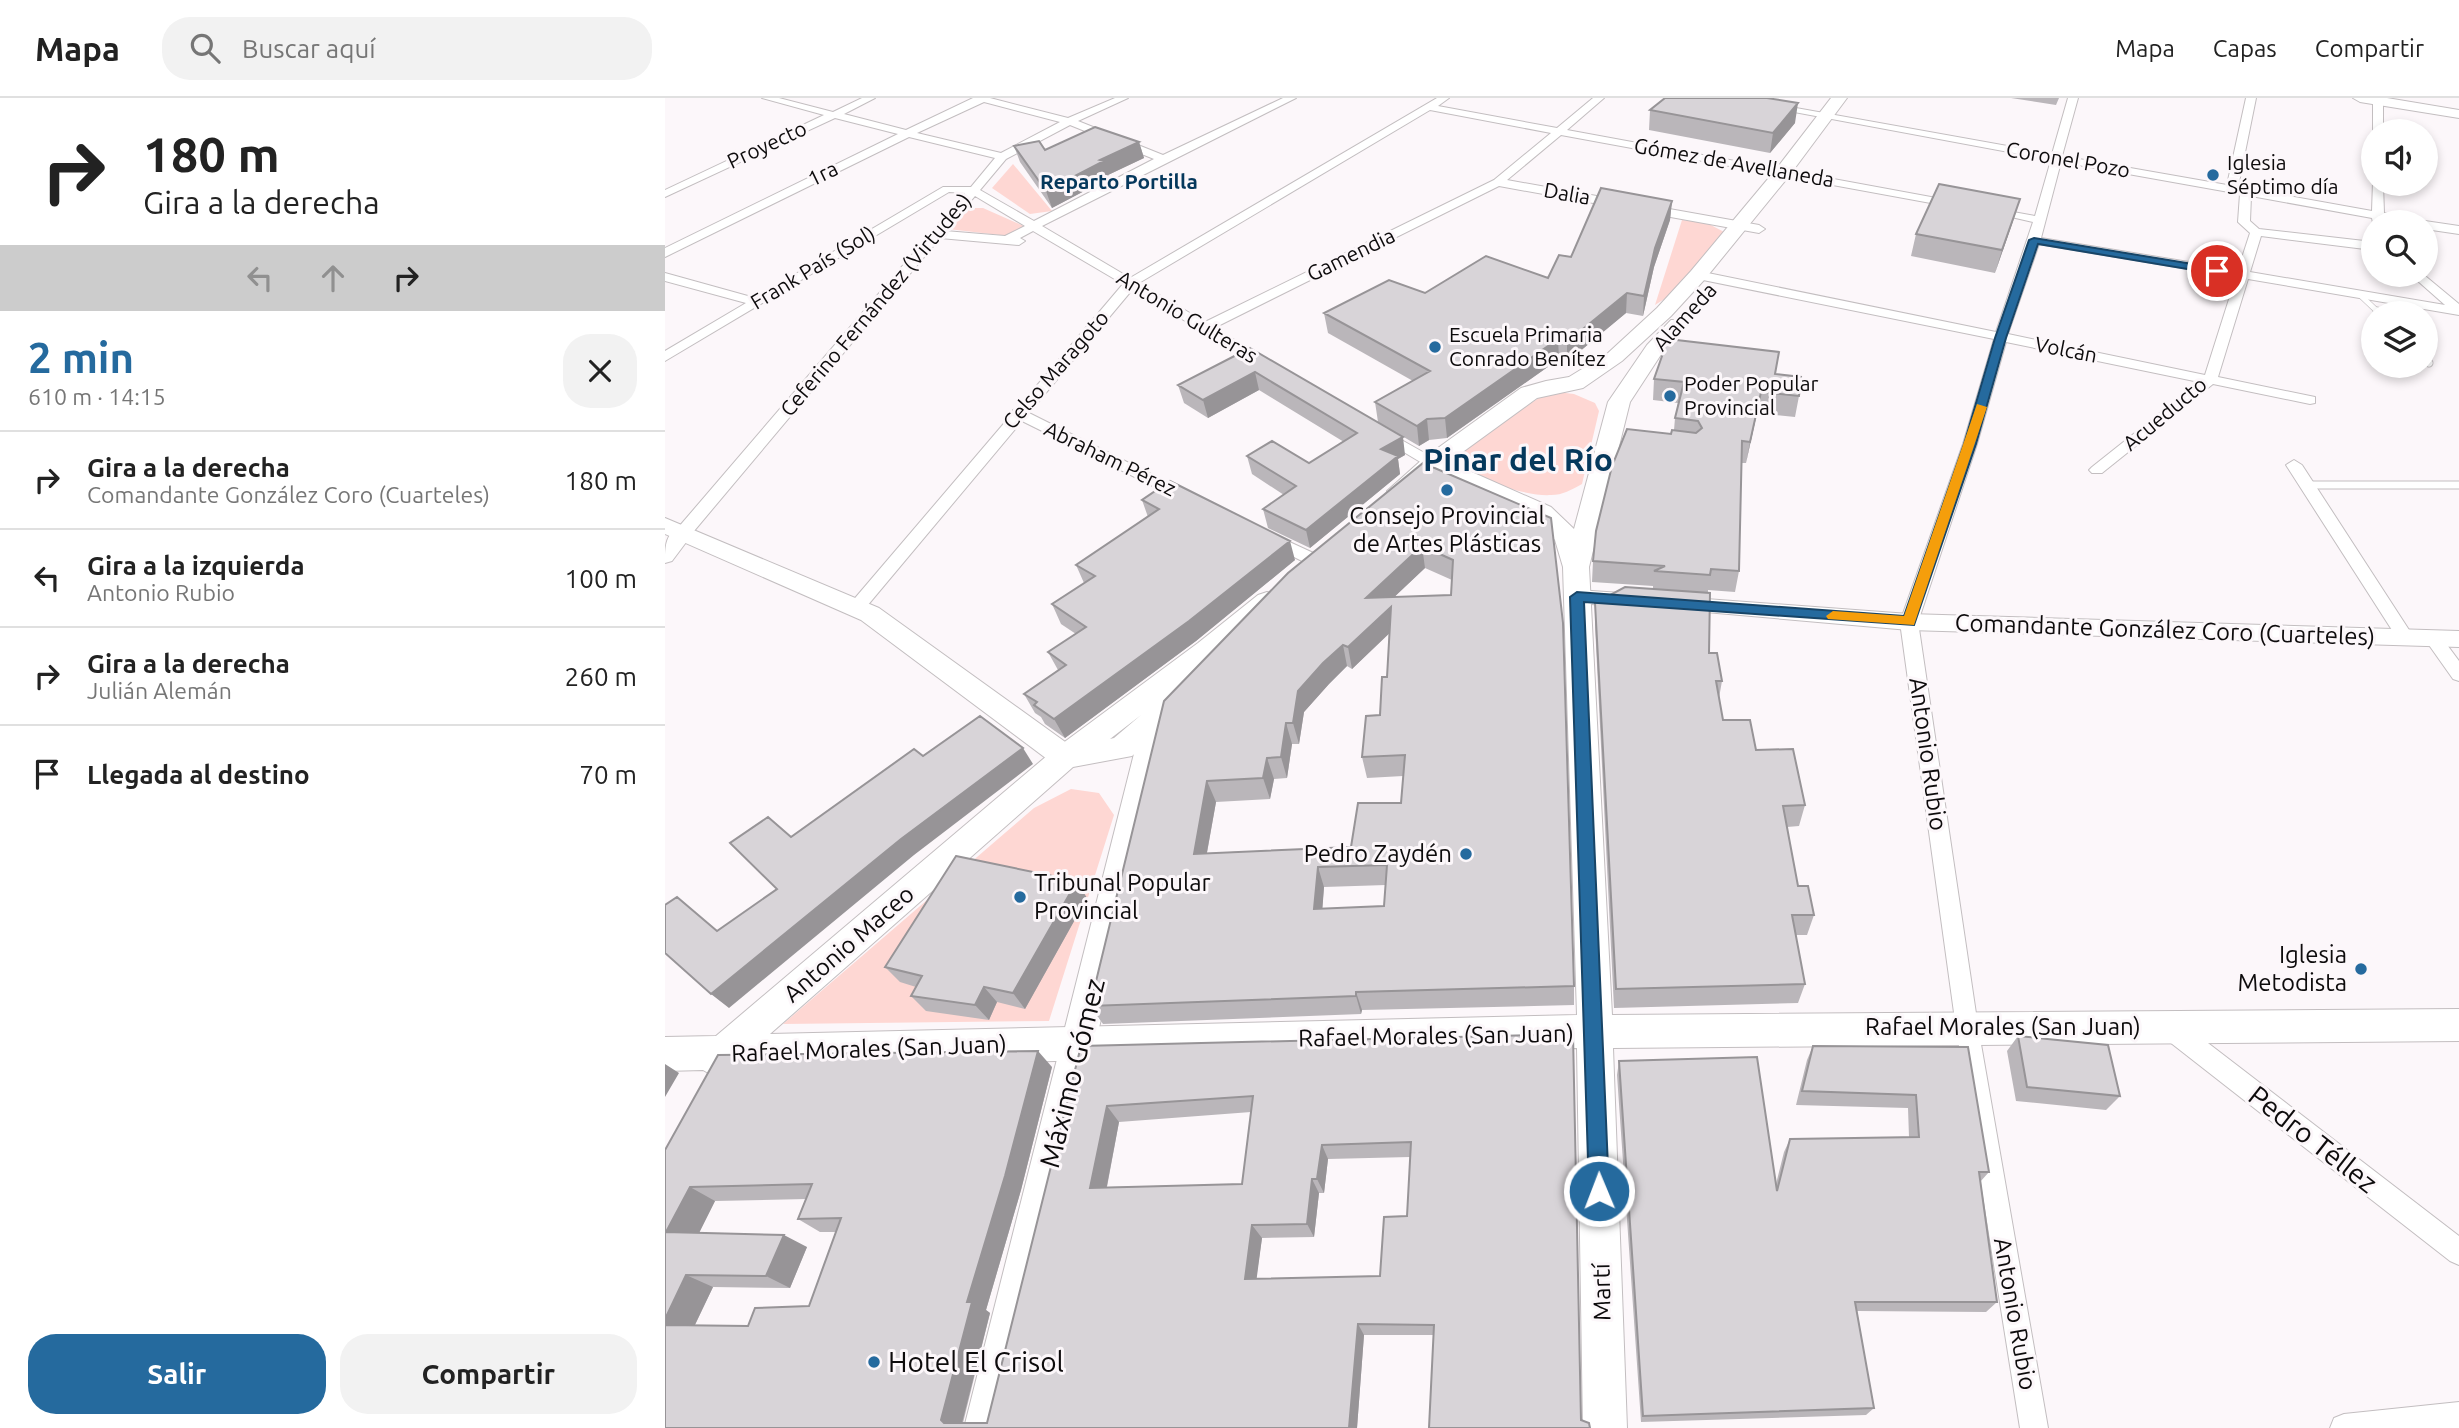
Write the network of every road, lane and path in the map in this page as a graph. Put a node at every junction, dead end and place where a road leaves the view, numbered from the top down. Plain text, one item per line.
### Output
1 (767, 98) edge
2 (870, 98) edge
3 (1123, 98) edge
4 (1291, 98) edge
5 (1444, 98) edge
6 (1599, 98) edge
7 (1724, 98) edge
8 (1839, 98) edge
9 (1858, 98) edge
10 (2073, 98) edge
11 (2251, 98) edge
12 (2360, 98) edge
13 (981, 99) edge
14 (2378, 101) junction
15 (1429, 107) junction
16 (2459, 114) edge
17 (831, 116) junction
18 (1833, 118) junction
19 (2378, 119) edge
20 (1069, 121) junction
21 (1560, 132) junction
22 (908, 133) junction
23 (1002, 157) junction
24 (2056, 158) junction
25 (1163, 159) junction
26 (1792, 173) junction
27 (1498, 182) junction
28 (968, 189) junction
29 (2232, 190) junction
30 (2246, 192) junction
31 (665, 194) edge
32 (2361, 216) edge
33 (2039, 220) junction
34 (1737, 225) junction
35 (1033, 226) junction
36 (2438, 227) edge
37 (1759, 229) junction
38 (2459, 230) edge
39 (2256, 232) junction
40 (936, 234) junction
41 (1055, 239) junction
42 (2034, 240) junction
43 (1005, 241) junction
44 (2361, 245) edge
45 (665, 253) edge
46 (2243, 275) junction
47 (665, 277) edge
48 (1708, 278) junction
49 (1131, 283) junction
50 (2431, 287) edge
51 (2359, 293) junction
52 (2367, 301) edge
53 (755, 302) junction
54 (2459, 310) edge
55 (1205, 328) junction
56 (2001, 338) junction
57 (665, 357) edge
58 (1276, 371) edge
59 (2211, 379) junction
60 (1574, 383) junction
61 (2311, 400) dead end
62 (1619, 402) junction
63 (1018, 413) junction
64 (1372, 428) edge
65 (1432, 463) junction
66 (2294, 465) dead end
67 (2098, 470) dead end
68 (2305, 485) junction
69 (2459, 485) edge
70 (1592, 497) junction
71 (1204, 506) edge
72 (1379, 508) edge
73 (1542, 512) junction
74 (674, 529) edge
75 (1254, 530) edge
76 (1337, 543) edge
77 (665, 556) edge
78 (1316, 561) junction
79 (1576, 582) junction
80 (856, 608) junction
81 (1909, 622) junction
82 (2405, 637) junction
83 (2433, 638) junction
84 (2459, 639) edge
85 (1208, 650) junction
86 (2459, 674) edge
87 (1157, 718) junction
88 (1065, 757) junction
89 (2167, 1025) junction
90 (2459, 1025) edge
91 (1967, 1027) junction
92 (1595, 1034) junction
93 (1080, 1042) junction
94 (665, 1054) edge
95 (721, 1054) junction
96 (702, 1088) edge
97 (2459, 1252) edge
98 (2459, 1416) edge
99 (985, 1428) edge
100 (1605, 1428) edge
101 (2034, 1428) edge
102 (2344, 1428) edge

1 - 17 street
2 - 17 street, Proyecto
3 - 20 street, Ceferino Fernández (Virtudes)
4 - 25 street
5 - 15 street, Celso Maragoto
6 - 21 street, Gamendia
7 - 18 street, Coronel Pozo
8 - 18 main road, Alameda
9 - 18 main road, Alameda
10 - 24 street, Antonio Rubio
11 - 29 street
12 - 14 main road
13 - 20 street
13 - 22 street, 1ra
14 - 16 main road
14 - 19 street
15 - 21 street, Gómez de Avellaneda
15 - 49 street, Celso Maragoto
17 - 22 street
17 - 31 street, Proyecto
18 - 24 street, Coronel Pozo
18 - 26 main road, Alameda
20 - 23 street, Ceferino Fernández (Virtudes)
20 - 25 street
21 - 26 street, Gómez de Avellaneda
21 - 27 street, Gamendia
22 - 23 street
22 - 45 street, 1ra
23 - 28 street, Ceferino Fernández (Virtudes)
24 - 29 street, Coronel Pozo
24 - 33 street, Antonio Rubio
25 - 35 street
26 - 33 street, Gómez de Avellaneda
26 - 34 main road, Alameda
26 - 37 main road, Alameda
27 - 34 street, Dalia
27 - 55 street, Gamendia
28 - 35 street, Antonio Gulteras
28 - 40 street, Ceferino Fernández (Virtudes)
28 - 53 street, Frank País (Sol)
29 - 30 street, Coronel Pozo
30 - 32 street, Coronel Pozo
30 - 39 street
33 - 42 street, Antonio Rubio
34 - 37 street, Dalia
34 - 48 main road, Alameda
35 - 41 street, Antonio Gulteras
35 - 43 street
36 - 38 street
37 - 48 main road, Alameda
39 - 44 street
39 - 46 street, Acueducto
40 - 43 street
40 - 74 street, Ceferino Fernández (Virtudes)
41 - 43 street
41 - 49 street, Antonio Gulteras
42 - 46 street
42 - 56 street, Antonio Rubio
46 - 51 street
46 - 59 street, Acueducto
47 - 53 street
48 - 56 street, Volcán
48 - 60 main road, Alameda
48 - 62 main road, Alameda
49 - 55 street, Antonio Gulteras
49 - 63 street, Celso Maragoto
50 - 54 street
51 - 52 lane
51 - 54 street
53 - 57 street, Frank País (Sol)
55 - 58 street, Antonio Gulteras
56 - 59 street, Volcán
56 - 81 street, Antonio Rubio
59 - 61 street, Volcán
59 - 67 street, Acueducto
60 - 62 main road
60 - 65 main road, Alameda
62 - 70 main road, Alameda
63 - 71 street, Abraham Pérez
63 - 80 street, Celso Maragoto
64 - 65 street
65 - 72 main road
65 - 73 main road
66 - 68 street
68 - 69 lane
68 - 82 street
70 - 73 main road
70 - 79 main road, Alameda
73 - 79 main road
74 - 77 street, Ceferino Fernández (Virtudes)
74 - 80 main road
75 - 78 street
76 - 78 main road, Antonio Maceo
78 - 85 main road, Antonio Maceo
79 - 81 street, Comandante González Coro (Cuarteles)
79 - 92 main road, Martí
80 - 88 main road
81 - 82 street, Comandante González Coro (Cuarteles)
81 - 91 street, Antonio Rubio
82 - 83 street, Comandante González Coro (Cuarteles)
83 - 84 street, Comandante González Coro (Cuarteles)
83 - 86 street
85 - 87 main road, Antonio Maceo
85 - 88 main road, Antonio Maceo
87 - 88 main road, Antonio Maceo
87 - 93 main road, Máximo Gómez
88 - 95 main road, Antonio Maceo
89 - 90 main road, Rafael Morales (San Juan)
89 - 91 main road, Rafael Morales (San Juan)
89 - 97 street, Pedro Téllez
91 - 92 main road, Rafael Morales (San Juan)
91 - 101 street, Antonio Rubio
92 - 93 main road, Rafael Morales (San Juan)
92 - 100 main road, Martí
93 - 95 main road, Rafael Morales (San Juan)
93 - 99 main road, Máximo Gómez
94 - 95 main road, Rafael Morales (San Juan)
95 - 96 main road, Antonio Maceo
98 - 102 street

